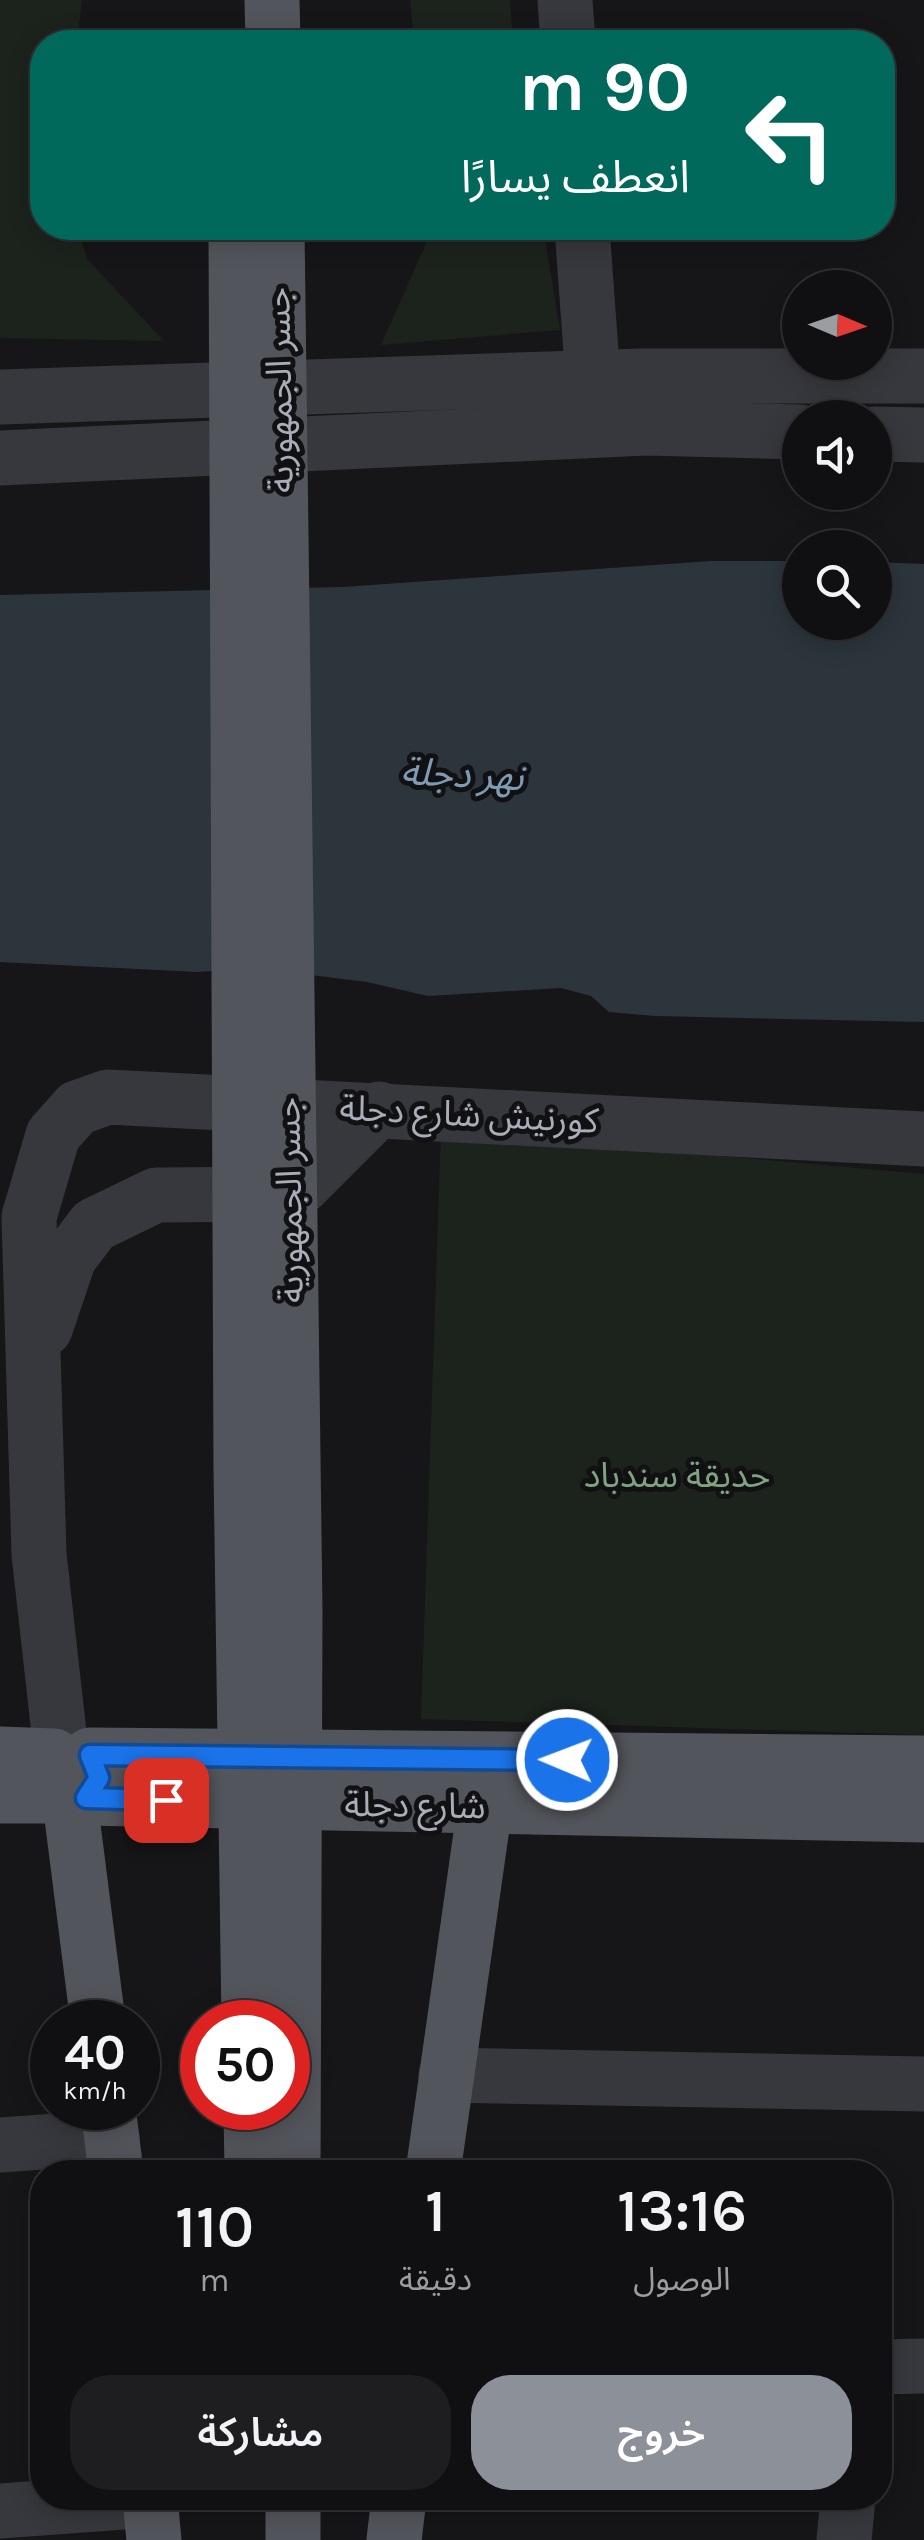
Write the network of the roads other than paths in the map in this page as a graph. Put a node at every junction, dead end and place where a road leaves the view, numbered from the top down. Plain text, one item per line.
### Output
1 (234, 0) edge
2 (272, 0) edge
3 (565, 0) edge
4 (235, 30) edge
5 (273, 30) edge
6 (567, 30) edge
7 (236, 240) edge
8 (277, 240) edge
9 (583, 240) edge
10 (924, 376) edge
11 (593, 379) junction
12 (0, 397) edge
13 (782, 432) edge
14 (892, 435) edge
15 (924, 436) edge
16 (0, 458) edge
17 (379, 1109) junction
18 (924, 1139) edge
19 (15, 1215) edge
20 (35, 1362) junction
21 (0, 1754) edge
22 (924, 1762) edge
23 (69, 1776) junction
24 (0, 1796) edge
25 (485, 1806) junction
26 (924, 1815) edge
27 (95, 2000) edge
28 (249, 2000) edge
29 (446, 2075) junction
30 (924, 2084) edge
31 (251, 2130) edge
32 (112, 2139) edge
33 (0, 2145) edge
34 (252, 2160) edge
35 (292, 2160) edge
36 (435, 2160) edge
37 (924, 2366) edge
38 (892, 2367) edge
39 (257, 2510) edge
40 (292, 2510) edge
41 (398, 2510) edge
42 (847, 2510) edge
43 (0, 2511) edge
44 (151, 2512) edge
45 (256, 2540) edge
46 (293, 2540) edge
47 (394, 2540) edge
48 (844, 2540) edge

1 - 4 main road
2 - 5 main road
3 - 6 street
7 - 28 main road, جسر الجمهورية, bridge
8 - 35 main road, جسر الجمهورية, bridge
9 - 11 street
10 - 11 street
11 - 12 street
13 - 16 street
14 - 15 street
17 - 18 street, كورنيش شارع دجلة
17 - 19 street, كورنيش شارع دجلة
17 - 20 street
19 - 20 street, كورنيش شارع دجلة
20 - 23 street, كورنيش شارع دجلة
21 - 23 main road
22 - 23 main road, شارع دجلة
23 - 24 main road
23 - 25 main road, شارع دجلة
23 - 27 main road
25 - 26 main road, شارع دجلة
25 - 29 main road
29 - 30 street
29 - 36 main road
31 - 34 main road
32 - 33 street
37 - 38 street
39 - 45 main road
40 - 46 main road
41 - 47 main road
42 - 48 street
43 - 44 street

